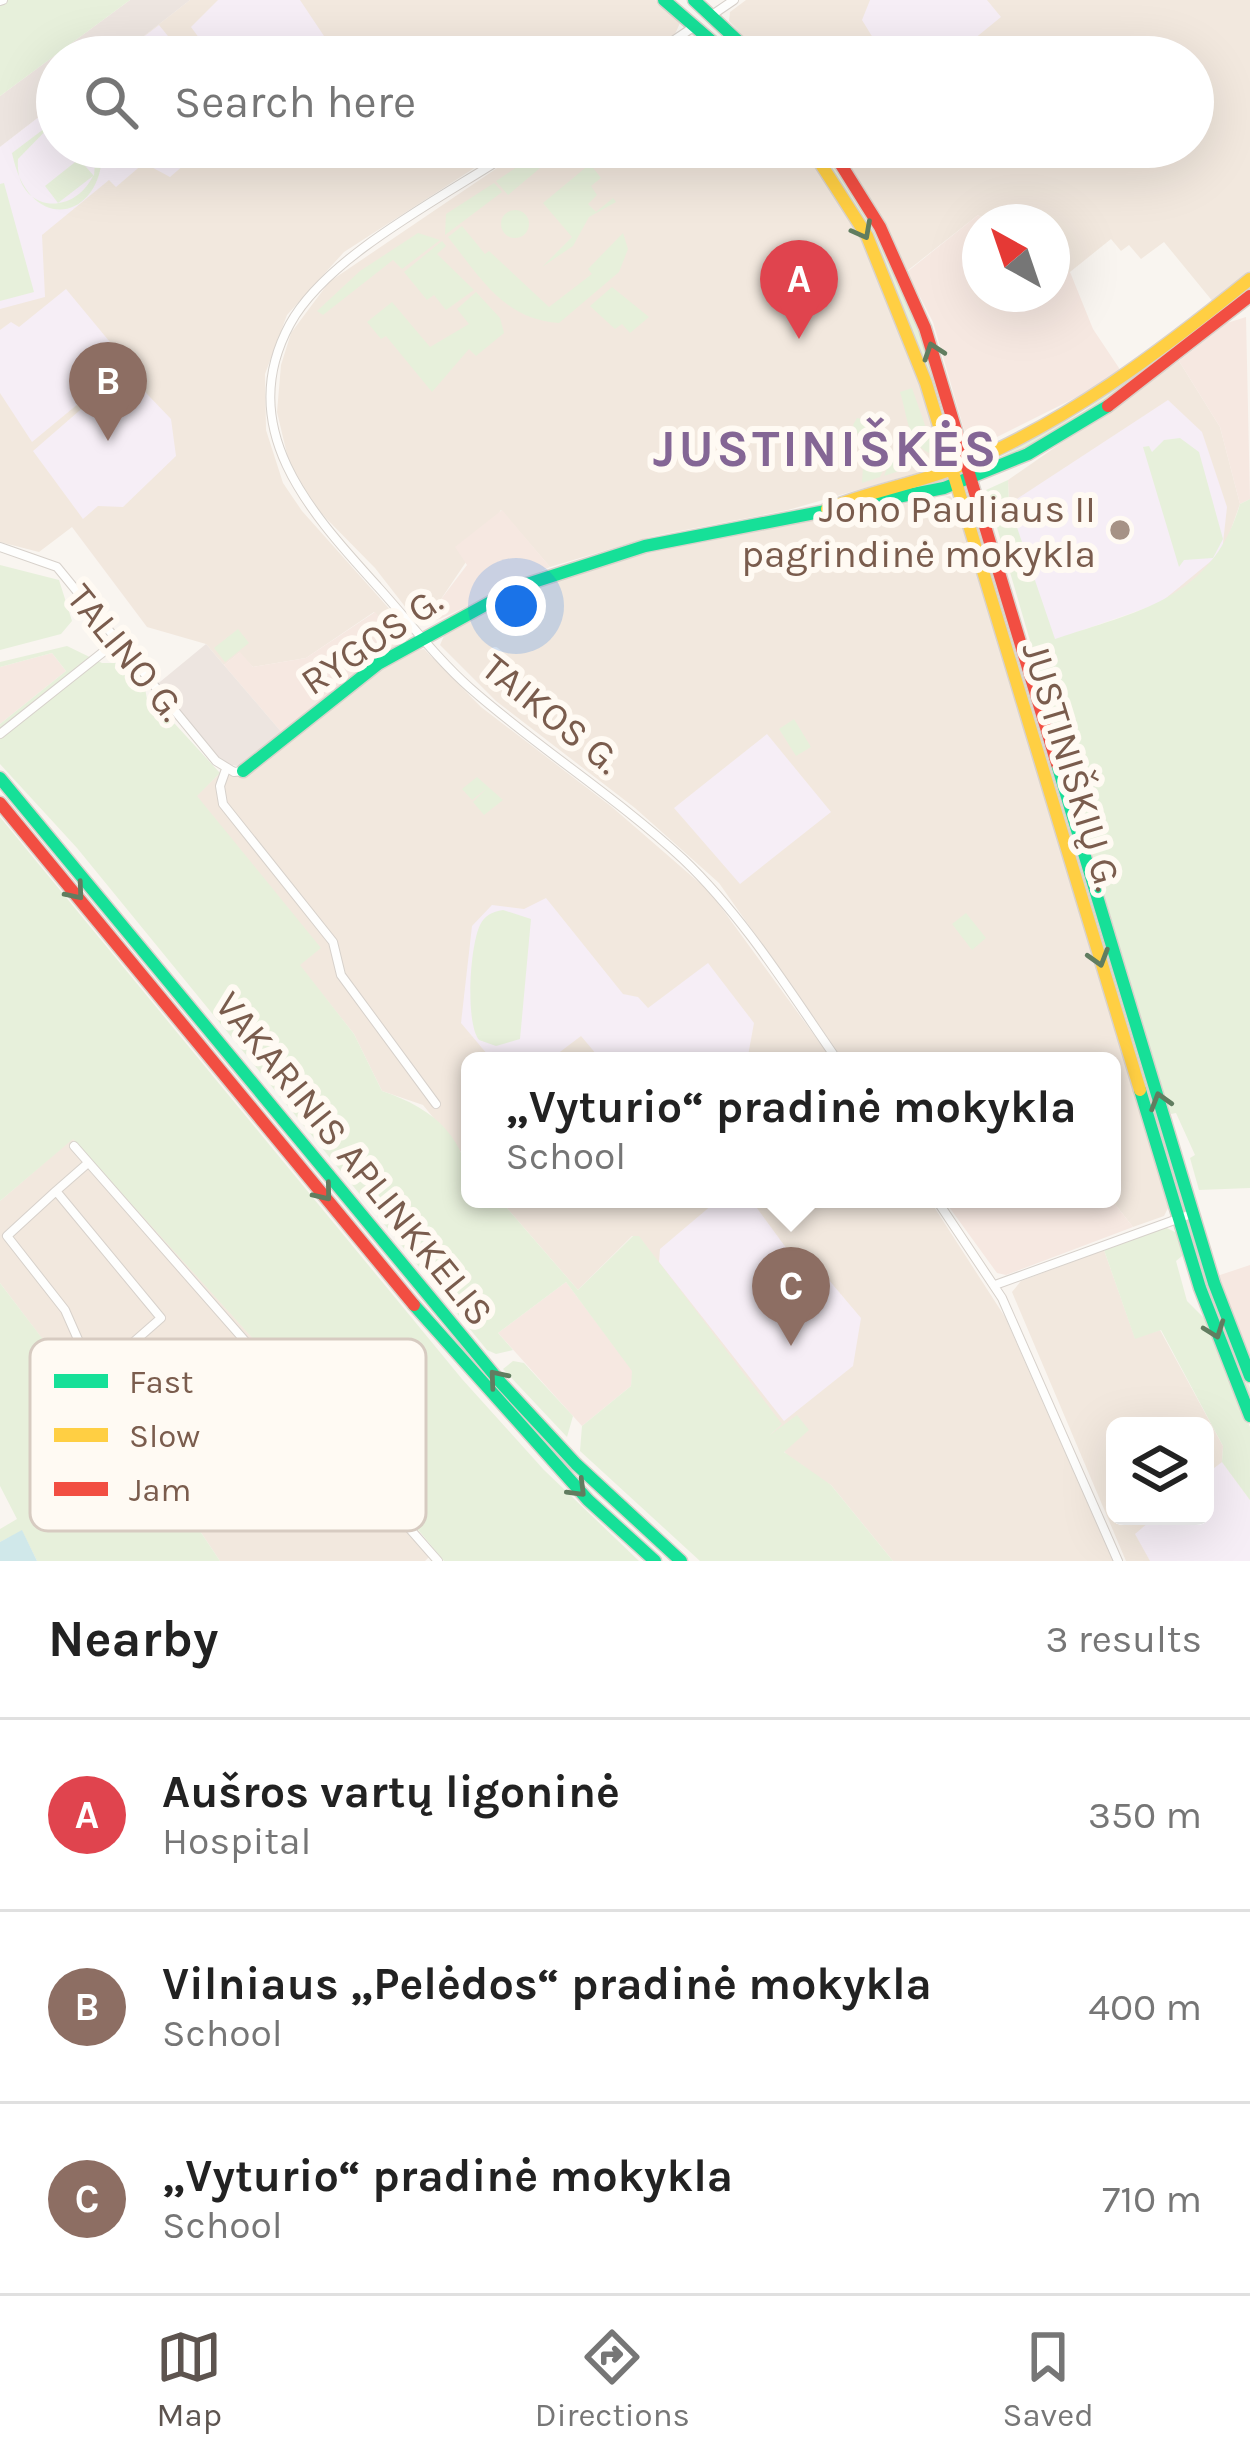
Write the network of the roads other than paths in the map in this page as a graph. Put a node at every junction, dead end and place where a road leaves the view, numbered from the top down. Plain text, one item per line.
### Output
1 (664, 0) edge
2 (694, 0) edge
3 (734, 0) edge
4 (712, 15) junction
5 (696, 25) junction
6 (680, 36) edge
7 (708, 36) edge
8 (734, 36) edge
9 (487, 168) edge
10 (824, 168) edge
11 (843, 168) edge
12 (1250, 279) edge
13 (1250, 296) edge
14 (967, 463) junction
15 (954, 476) junction
16 (972, 477) junction
17 (0, 547) edge
18 (422, 636) junction
19 (117, 641) junction
20 (0, 734) edge
21 (226, 769) junction
22 (244, 771) joint
23 (0, 778) edge
24 (0, 803) edge
25 (831, 1052) edge
26 (436, 1104) dead end
27 (74, 1146) dead end
28 (88, 1163) junction
29 (56, 1191) junction
30 (942, 1208) edge
31 (1194, 1213) junction
32 (1178, 1218) junction
33 (995, 1285) junction
34 (78, 1339) edge
35 (138, 1339) edge
36 (243, 1339) edge
37 (1250, 1376) edge
38 (1250, 1416) edge
39 (412, 1531) edge
40 (438, 1561) edge
41 (656, 1561) edge
42 (681, 1561) edge
43 (1118, 1561) edge

1 - 5 main road
2 - 4 main road
3 - 4 street
4 - 5 main road
4 - 8 main road
5 - 6 street
5 - 7 main road
9 - 18 street, TAIKOS G.
10 -> 15 main road, JUSTINIŠKIŲ G.
14 -> 11 main road, JUSTINIŠKIŲ G.
12 - 14 main road, RYGOS G.
13 - 16 main road, RYGOS G.
14 - 15 main road, RYGOS G.
14 - 16 main road, JUSTINIŠKIŲ G.
15 - 16 main road, RYGOS G.
15 - 18 main road, RYGOS G.
15 -> 32 main road, JUSTINIŠKIŲ G.
31 -> 16 main road, JUSTINIŠKIŲ G.
17 - 19 street, TALINO G.
18 - 22 main road, RYGOS G.
18 - 25 street, TAIKOS G.
19 - 20 street
19 - 21 street, TALINO G.
21 - 22 street
21 - 26 street
42 -> 23 main road, VAKARINIS APLINKKELIS
24 -> 41 main road, VAKARINIS APLINKKELIS
27 - 28 street
28 - 29 street
28 - 36 street
29 - 34 street
29 - 35 street
30 - 33 street
31 - 32 street
31 - 37 main road, JUSTINIŠKIŲ G.
32 - 33 street
32 -> 38 main road, JUSTINIŠKIŲ G.
33 - 43 street
39 - 40 street

